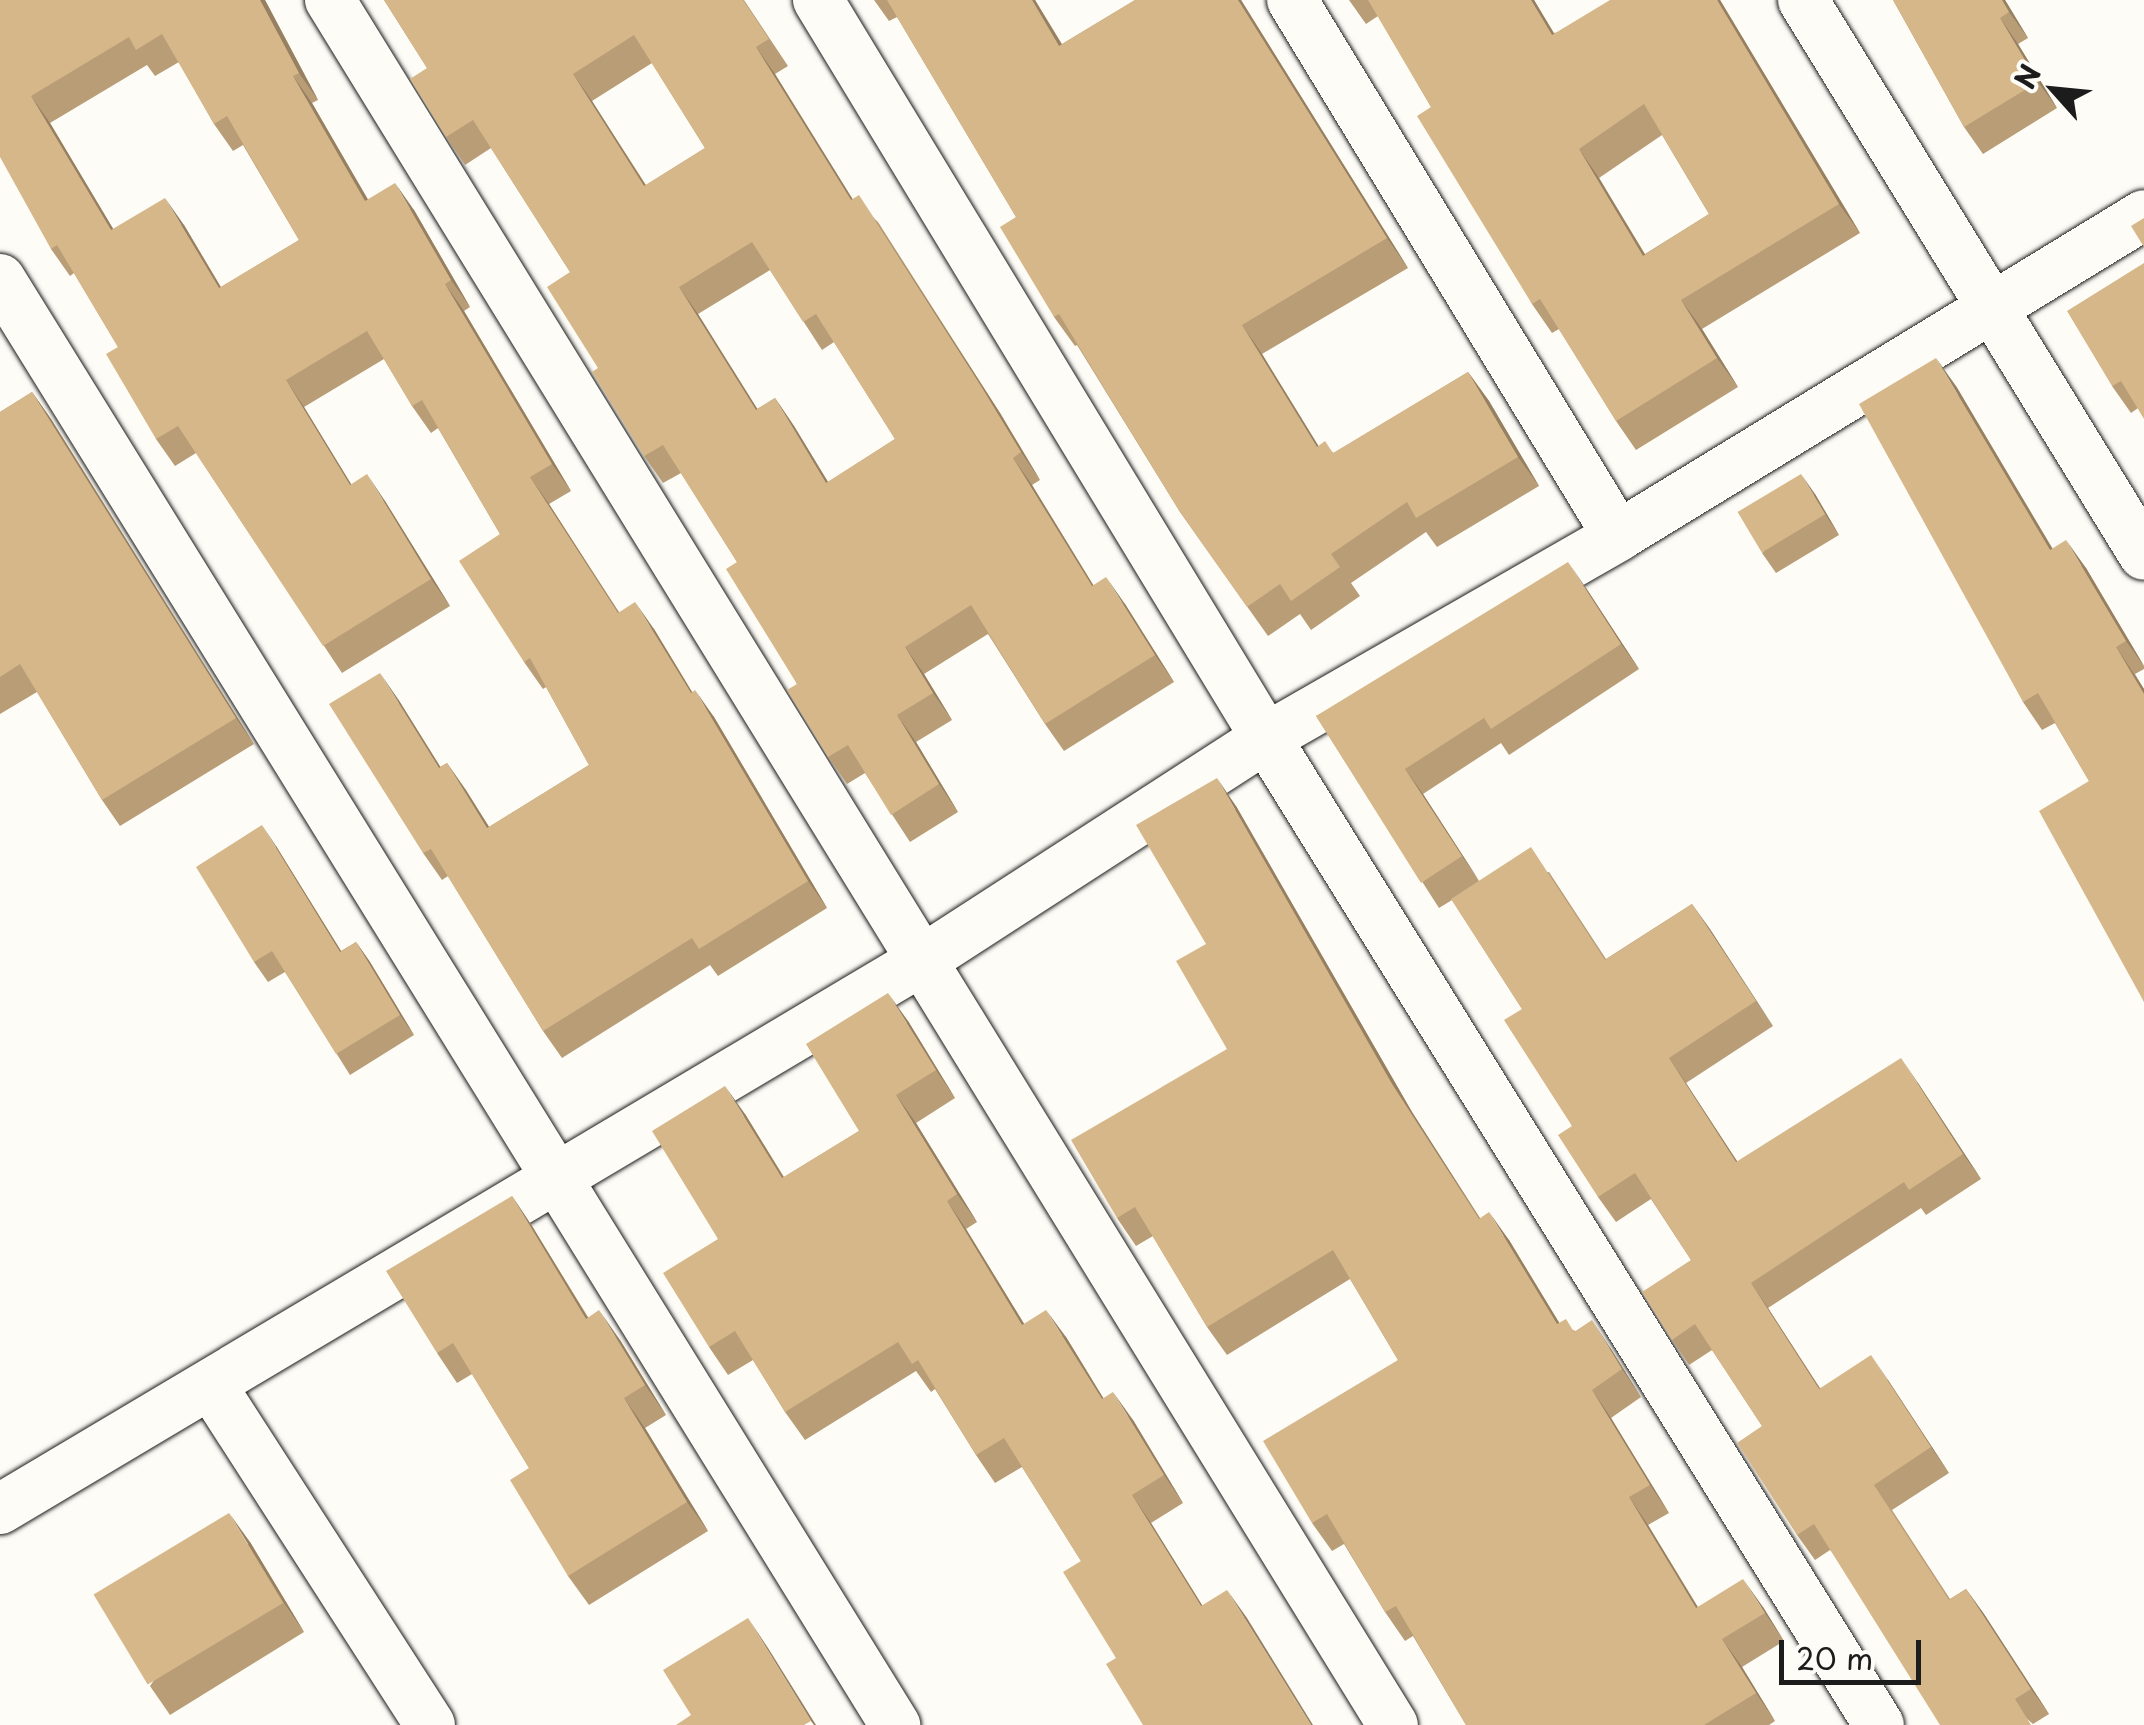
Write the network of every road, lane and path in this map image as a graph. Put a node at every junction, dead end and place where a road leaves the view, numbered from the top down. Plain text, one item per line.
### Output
1 (330, 0) edge
2 (818, 0) edge
3 (1292, 0) edge
4 (1803, 0) edge
5 (2144, 215) edge
6 (0, 278) edge
7 (1991, 308) junction
8 (1618, 536) junction
9 (2144, 554) edge
10 (1266, 738) junction
11 (921, 962) junction
12 (552, 1176) junction
13 (211, 1385) junction
14 (0, 1510) edge
15 (430, 1725) edge
16 (895, 1725) edge
17 (1393, 1725) edge
18 (1879, 1725) edge

1 - 11 street
2 - 10 street
3 - 8 street
4 - 7 street
5 - 7 street
6 - 12 street
7 - 8 street
7 - 9 street
8 - 10 street
10 - 11 street
10 - 18 street
11 - 12 street
11 - 17 street
12 - 13 street
12 - 16 street
13 - 14 street
13 - 15 street

